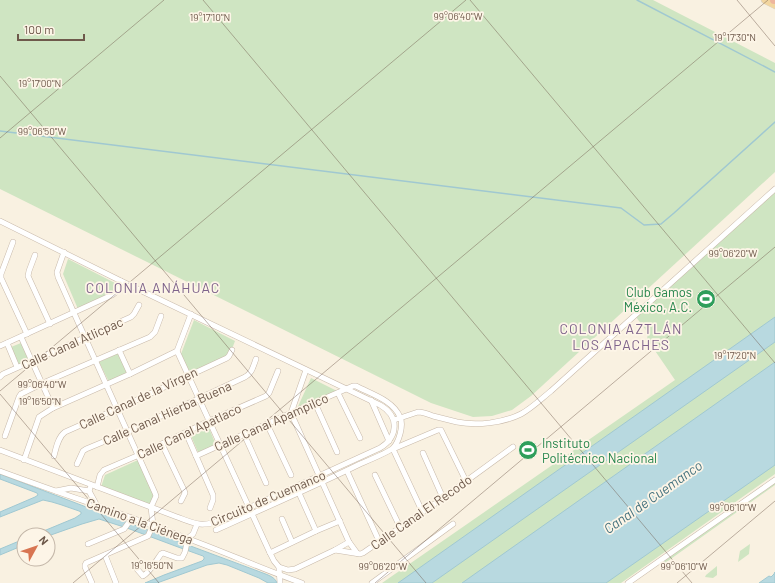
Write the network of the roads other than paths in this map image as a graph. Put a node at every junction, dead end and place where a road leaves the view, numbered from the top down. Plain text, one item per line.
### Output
1 (765, 0) edge
2 (775, 5) edge
3 (775, 189) edge
4 (0, 221) edge
5 (13, 242) dead end
6 (64, 252) junction
7 (35, 255) dead end
8 (120, 281) junction
9 (139, 305) dead end
10 (74, 313) junction
11 (191, 314) junction
12 (161, 316) dead end
13 (50, 324) junction
14 (24, 336) junction
15 (85, 337) junction
16 (0, 338) edge
17 (3, 345) edge
18 (119, 350) junction
19 (232, 350) dead end
20 (177, 351) junction
21 (256, 359) dead end
22 (96, 360) junction
23 (32, 361) junction
24 (17, 367) junction
25 (306, 370) junction
26 (278, 371) dead end
27 (130, 374) junction
28 (188, 375) junction
29 (0, 377) edge
30 (43, 383) junction
31 (106, 384) junction
32 (346, 389) junction
33 (338, 392) junction
34 (199, 399) junction
35 (371, 400) junction
36 (315, 403) junction
37 (53, 408) junction
38 (117, 409) junction
39 (290, 413) junction
40 (401, 418) junction
41 (394, 420) junction
42 (209, 421) junction
43 (267, 424) junction
44 (127, 432) junction
45 (186, 433) junction
46 (244, 434) junction
47 (5, 436) dead end
48 (360, 438) dead end
49 (389, 441) junction
50 (162, 444) junction
51 (220, 444) junction
52 (513, 447) dead end
53 (392, 449) junction
54 (0, 450) edge
55 (337, 452) dead end
56 (423, 453) dead end
57 (139, 455) junction
58 (54, 456) dead end
59 (196, 456) junction
60 (24, 460) junction
61 (77, 464) dead end
62 (0, 471) edge
63 (346, 471) junction
64 (291, 475) dead end
65 (375, 475) dead end
66 (320, 476) junction
67 (775, 480) edge
68 (466, 481) junction
69 (322, 482) junction
70 (266, 484) dead end
71 (90, 485) junction
72 (96, 487) junction
73 (56, 491) junction
74 (89, 491) junction
75 (299, 493) junction
76 (443, 498) junction
77 (181, 501) dead end
78 (96, 504) junction
79 (151, 507) junction
80 (210, 508) dead end
81 (249, 508) junction
82 (422, 511) junction
83 (252, 513) junction
84 (132, 519) junction
85 (282, 520) dead end
86 (340, 521) junction
87 (197, 524) junction
88 (453, 524) dead end
89 (153, 526) junction
90 (400, 527) junction
91 (216, 530) dead end
92 (316, 531) junction
93 (188, 540) junction
94 (292, 542) junction
95 (350, 542) junction
96 (379, 542) junction
97 (88, 544) dead end
98 (335, 550) junction
99 (270, 553) junction
100 (357, 553) junction
101 (105, 555) junction
102 (279, 567) junction
103 (137, 569) dead end
104 (280, 575) junction
105 (92, 583) edge
106 (116, 583) edge
107 (280, 583) edge
108 (302, 583) edge
109 (372, 583) edge
110 (628, 583) edge

1 - 2 main road
3 - 40 street
4 - 6 street
5 - 14 street
6 - 8 street
6 - 10 street
7 - 13 street
8 - 10 street
8 - 11 street
9 - 15 street, Calle Canal Atlicpac
10 - 13 street
10 - 15 street
11 - 20 street
11 - 25 street
12 - 18 street
13 - 14 street
14 - 17 street
14 - 23 street
15 - 22 street
15 - 23 street, Calle Canal Atlicpac
16 - 17 street
17 - 24 street
18 - 22 street
18 - 27 street
19 - 28 street, Calle Canal de la Virgen
20 - 27 street
20 - 28 street
21 - 34 street, Calle Canal Hierba Buena
22 - 30 street
22 - 31 street
23 - 24 street, Calle Canal Atlicpac
23 - 30 street
24 - 29 street, Calle Canal Atlicpac
25 - 32 street
25 - 39 street
26 - 42 street, Calle Canal Apatlaco
27 - 31 street
28 - 34 street
28 - 38 street, Calle Canal de la Virgen
30 - 37 street
30 - 47 street
31 - 37 street
31 - 38 street
32 - 33 street, Calle Canal Apampilco
32 - 35 street
32 - 40 street
33 - 36 street, Calle Canal Apampilco
33 - 48 street
34 - 42 street
34 - 44 street, Calle Canal Hierba Buena
35 - 41 street
35 - 49 street
36 - 39 street, Calle Canal Apampilco
36 - 55 street
37 - 60 street
38 - 44 street
38 - 58 street, Calle Canal de la Virgen
39 - 43 street, Calle Canal Apampilco
39 - 66 street
40 - 41 street
40 - 53 street
41 - 49 street
42 - 45 street, Calle Canal Apatlaco
42 - 51 street
43 - 46 street, Calle Canal Apampilco
43 - 64 street
44 - 57 street
44 - 61 street, Calle Canal Hierba Buena
45 - 50 street, Calle Canal Apatlaco
45 - 59 street
46 - 51 street, Calle Canal Apampilco
46 - 70 street
49 - 66 street, Circuito de Cuemanco
50 - 57 street, Calle Canal Apatlaco
50 - 77 street
51 - 59 street, Calle Canal Apampilco
51 - 81 street
52 - 68 street, Calle Canal El Recodo
53 - 63 street, Circuito de Cuemanco
53 - 68 street, Circuito de Cuemanco
53 - 82 street
54 - 60 street, Circuito de Cuemanco
56 - 76 street
57 - 72 street, Calle Canal Apatlaco
57 - 79 street
59 - 80 street
60 - 71 street, Circuito de Cuemanco
62 - 73 street, Camino a la Ciénega
63 - 69 street, Circuito de Cuemanco
63 - 96 street
65 - 90 street
66 - 69 street
66 - 81 street, Circuito de Cuemanco
67 - 110 street
68 - 76 street, Calle Canal El Recodo
69 - 75 street, Circuito de Cuemanco
69 - 86 street
71 - 72 street, Circuito de Cuemanco
71 - 74 street
72 - 79 street, Circuito de Cuemanco
73 - 74 street
73 - 78 street, Camino a la Ciénega
74 - 78 street
75 - 83 street, Circuito de Cuemanco
75 - 92 street
76 - 82 street, Calle Canal El Recodo
78 - 84 street, Camino a la Ciénega
79 - 87 street, Circuito de Cuemanco
79 - 89 street
81 - 83 street
81 - 87 street, Circuito de Cuemanco
82 - 90 street, Calle Canal El Recodo
83 - 91 street, Circuito de Cuemanco
83 - 99 street
84 - 89 street, Camino a la Ciénega
84 - 97 street
85 - 94 street
86 - 92 street
86 - 95 street
87 - 93 street
88 - 109 street
89 - 93 street, Camino a la Ciénega
89 - 101 street
90 - 96 street, Calle Canal El Recodo
92 - 94 street
93 - 103 street
93 - 104 street, Camino a la Ciénega
94 - 99 street
95 - 98 street
95 - 100 street
96 - 100 street, Calle Canal El Recodo
98 - 100 street, Calle Canal El Recodo
98 - 102 street
99 - 102 street
101 - 105 street
101 - 106 street
102 - 104 street
104 - 107 street
104 - 108 street, Camino a la Ciénega

